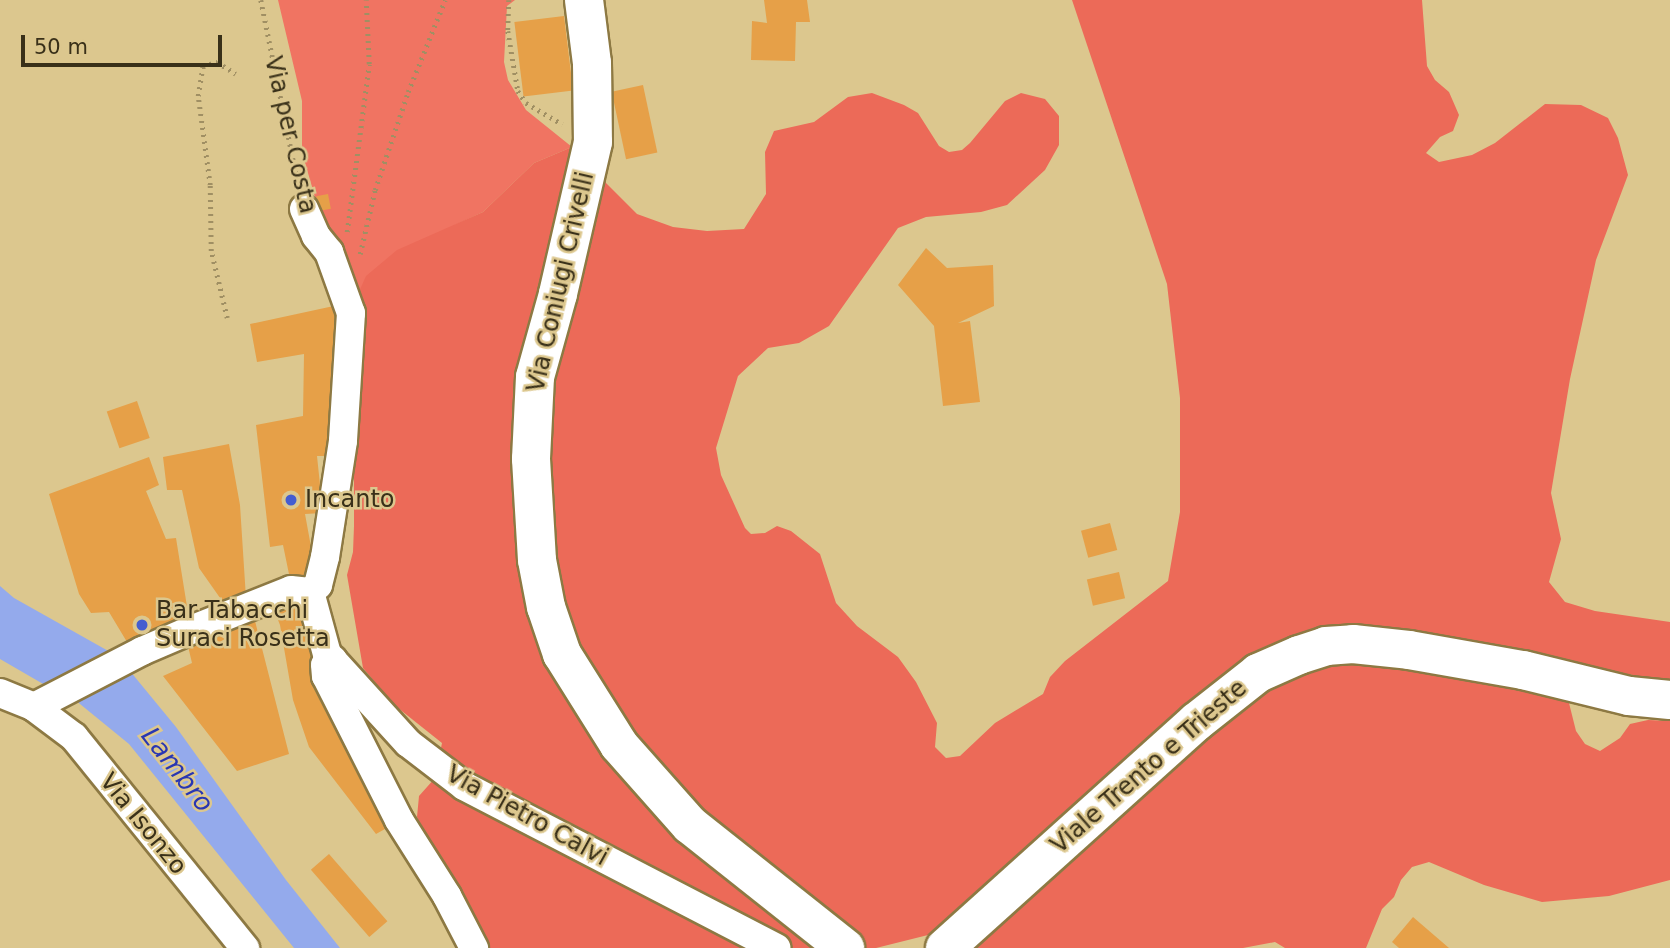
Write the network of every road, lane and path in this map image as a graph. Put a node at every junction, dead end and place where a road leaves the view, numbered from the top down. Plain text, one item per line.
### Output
1 (261, 0) edge
2 (366, 0) edge
3 (445, 0) edge
4 (509, 0) edge
5 (584, 0) edge
6 (236, 74) dead end
7 (593, 142) junction
8 (304, 209) joint
9 (360, 256) dead end
10 (340, 282) junction
11 (227, 318) dead end
12 (310, 592) junction
13 (333, 660) junction
14 (0, 693) edge
15 (1670, 700) edge
16 (46, 701) junction
17 (245, 948) edge
18 (474, 948) edge
19 (777, 948) edge
20 (845, 948) edge
21 (944, 948) edge

1 - 8 path, Via per Costa
2 - 10 path
3 - 9 path
4 - 7 path
5 - 7 street, Via Coniugi Crivelli
6 - 11 path
7 - 20 street, Via Coniugi Crivelli
8 - 10 street, Via per Costa
10 - 12 street, Via per Costa
12 - 13 street, Via Pietro Calvi
12 - 16 street
13 - 18 street
13 - 19 street, Via Pietro Calvi
14 - 16 street, Via Isonzo
15 - 21 street, Viale Trento e Trieste
16 - 17 street, Via Isonzo

